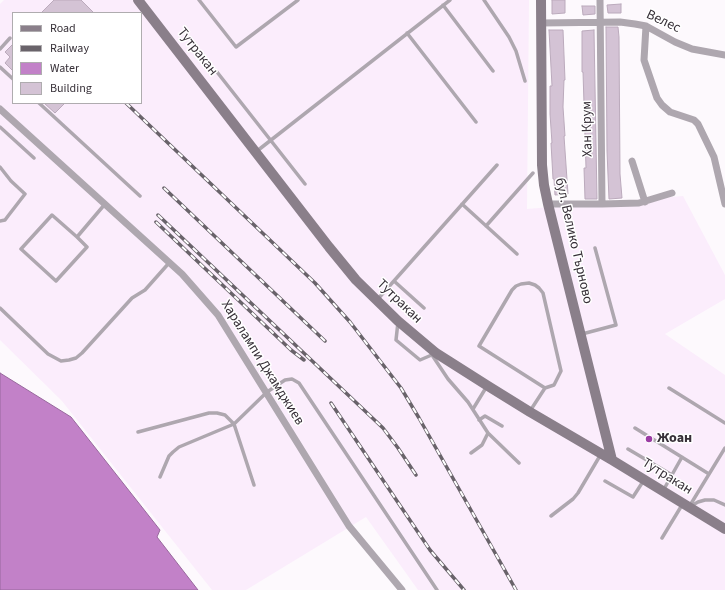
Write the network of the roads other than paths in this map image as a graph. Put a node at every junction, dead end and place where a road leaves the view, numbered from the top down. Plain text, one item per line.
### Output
1 (138, 0) edge
2 (199, 0) edge
3 (298, 0) edge
4 (450, 0) edge
5 (484, 0) edge
6 (541, 0) edge
7 (600, 0) edge
8 (443, 5) junction
9 (600, 22) junction
10 (541, 23) junction
11 (646, 26) junction
12 (407, 33) junction
13 (10, 38) dead end
14 (0, 49) edge
15 (725, 54) edge
16 (0, 67) edge
17 (493, 71) dead end
18 (217, 72) dead end
19 (12, 78) edge
20 (525, 81) dead end
21 (40, 104) edge
22 (0, 109) edge
23 (476, 122) dead end
24 (0, 127) edge
25 (270, 140) junction
26 (256, 151) junction
27 (34, 158) dead end
28 (632, 161) dead end
29 (497, 165) dead end
30 (0, 167) edge
31 (533, 173) dead end
32 (305, 184) dead end
33 (672, 193) dead end
34 (140, 196) dead end
35 (645, 202) junction
36 (105, 204) junction
37 (462, 204) junction
38 (548, 204) junction
39 (602, 204) junction
40 (725, 204) edge
41 (0, 221) edge
42 (486, 226) junction
43 (77, 237) junction
44 (595, 248) dead end
45 (517, 254) dead end
46 (169, 263) junction
47 (394, 281) junction
48 (377, 300) junction
49 (0, 308) edge
50 (424, 308) dead end
51 (398, 321) junction
52 (581, 334) junction
53 (434, 354) junction
54 (488, 386) junction
55 (545, 388) junction
56 (669, 388) dead end
57 (267, 392) junction
58 (473, 409) junction
59 (530, 412) junction
60 (479, 420) junction
61 (725, 423) edge
62 (234, 424) junction
63 (502, 426) dead end
64 (635, 428) dead end
65 (138, 432) dead end
66 (488, 433) junction
67 (725, 448) edge
68 (628, 449) dead end
69 (471, 453) dead end
70 (601, 453) junction
71 (682, 457) junction
72 (612, 460) junction
73 (519, 462) dead end
74 (709, 474) junction
75 (672, 475) junction
76 (160, 476) dead end
77 (644, 480) junction
78 (605, 481) dead end
79 (254, 485) dead end
80 (663, 491) junction
81 (725, 505) edge
82 (686, 506) junction
83 (551, 516) dead end
84 (725, 529) edge
85 (662, 538) dead end
86 (402, 590) edge
87 (437, 590) edge

1 - 26 street, Тутракан
2 - 3 lane
4 - 8 lane
5 - 20 lane
6 - 10 street, бул. Велико Търново
7 - 9 street, Хан Крум
8 - 12 lane
8 - 17 lane
9 - 10 street, Велес
9 - 11 street, Велес
9 - 39 street, Хан Крум
10 - 38 street, бул. Велико Търново
11 - 15 street, Велес
11 - 40 street
12 - 23 lane
12 - 25 lane
13 - 14 lane
16 - 19 lane
18 - 25 lane
21 - 34 lane
22 - 36 street, Харалампи Джамджиев
24 - 27 lane
25 - 26 lane
25 - 32 lane
26 - 48 street, Тутракан
28 - 35 street
29 - 37 lane
30 - 41 lane
31 - 42 lane
33 - 35 street
35 - 39 street
36 - 43 lane
36 - 46 street, Харалампи Джамджиев
37 - 42 lane
37 - 47 lane
38 - 39 street
38 - 52 street, бул. Велико Търново
42 - 45 lane
43 - 43 lane
44 - 52 lane
46 - 49 lane
46 - 57 street, Харалампи Джамджиев
47 - 48 lane
47 - 50 lane
48 - 51 street, Тутракан
51 - 53 street, Тутракан
51 - 53 lane
52 - 72 street, бул. Велико Търново
53 - 54 street, Тутракан
53 - 58 lane
54 - 58 lane
54 - 59 street, Тутракан
55 - 55 lane
55 - 59 lane
56 - 61 lane
57 - 62 lane
57 - 86 street, Харалампи Джамджиев
57 - 87 lane
58 - 60 lane
59 - 70 street, Тутракан
60 - 63 lane
60 - 66 lane
62 - 65 lane
62 - 76 lane
62 - 79 lane
64 - 71 lane
66 - 69 lane
66 - 73 lane
67 - 74 lane
68 - 75 lane
70 - 72 street, Тутракан
70 - 83 lane
71 - 74 lane
71 - 75 lane
72 - 77 street, Тутракан
74 - 82 lane
75 - 80 lane
77 - 78 lane
77 - 80 street, Тутракан
80 - 82 street, Тутракан
81 - 82 lane
82 - 84 street, Тутракан
82 - 85 lane

